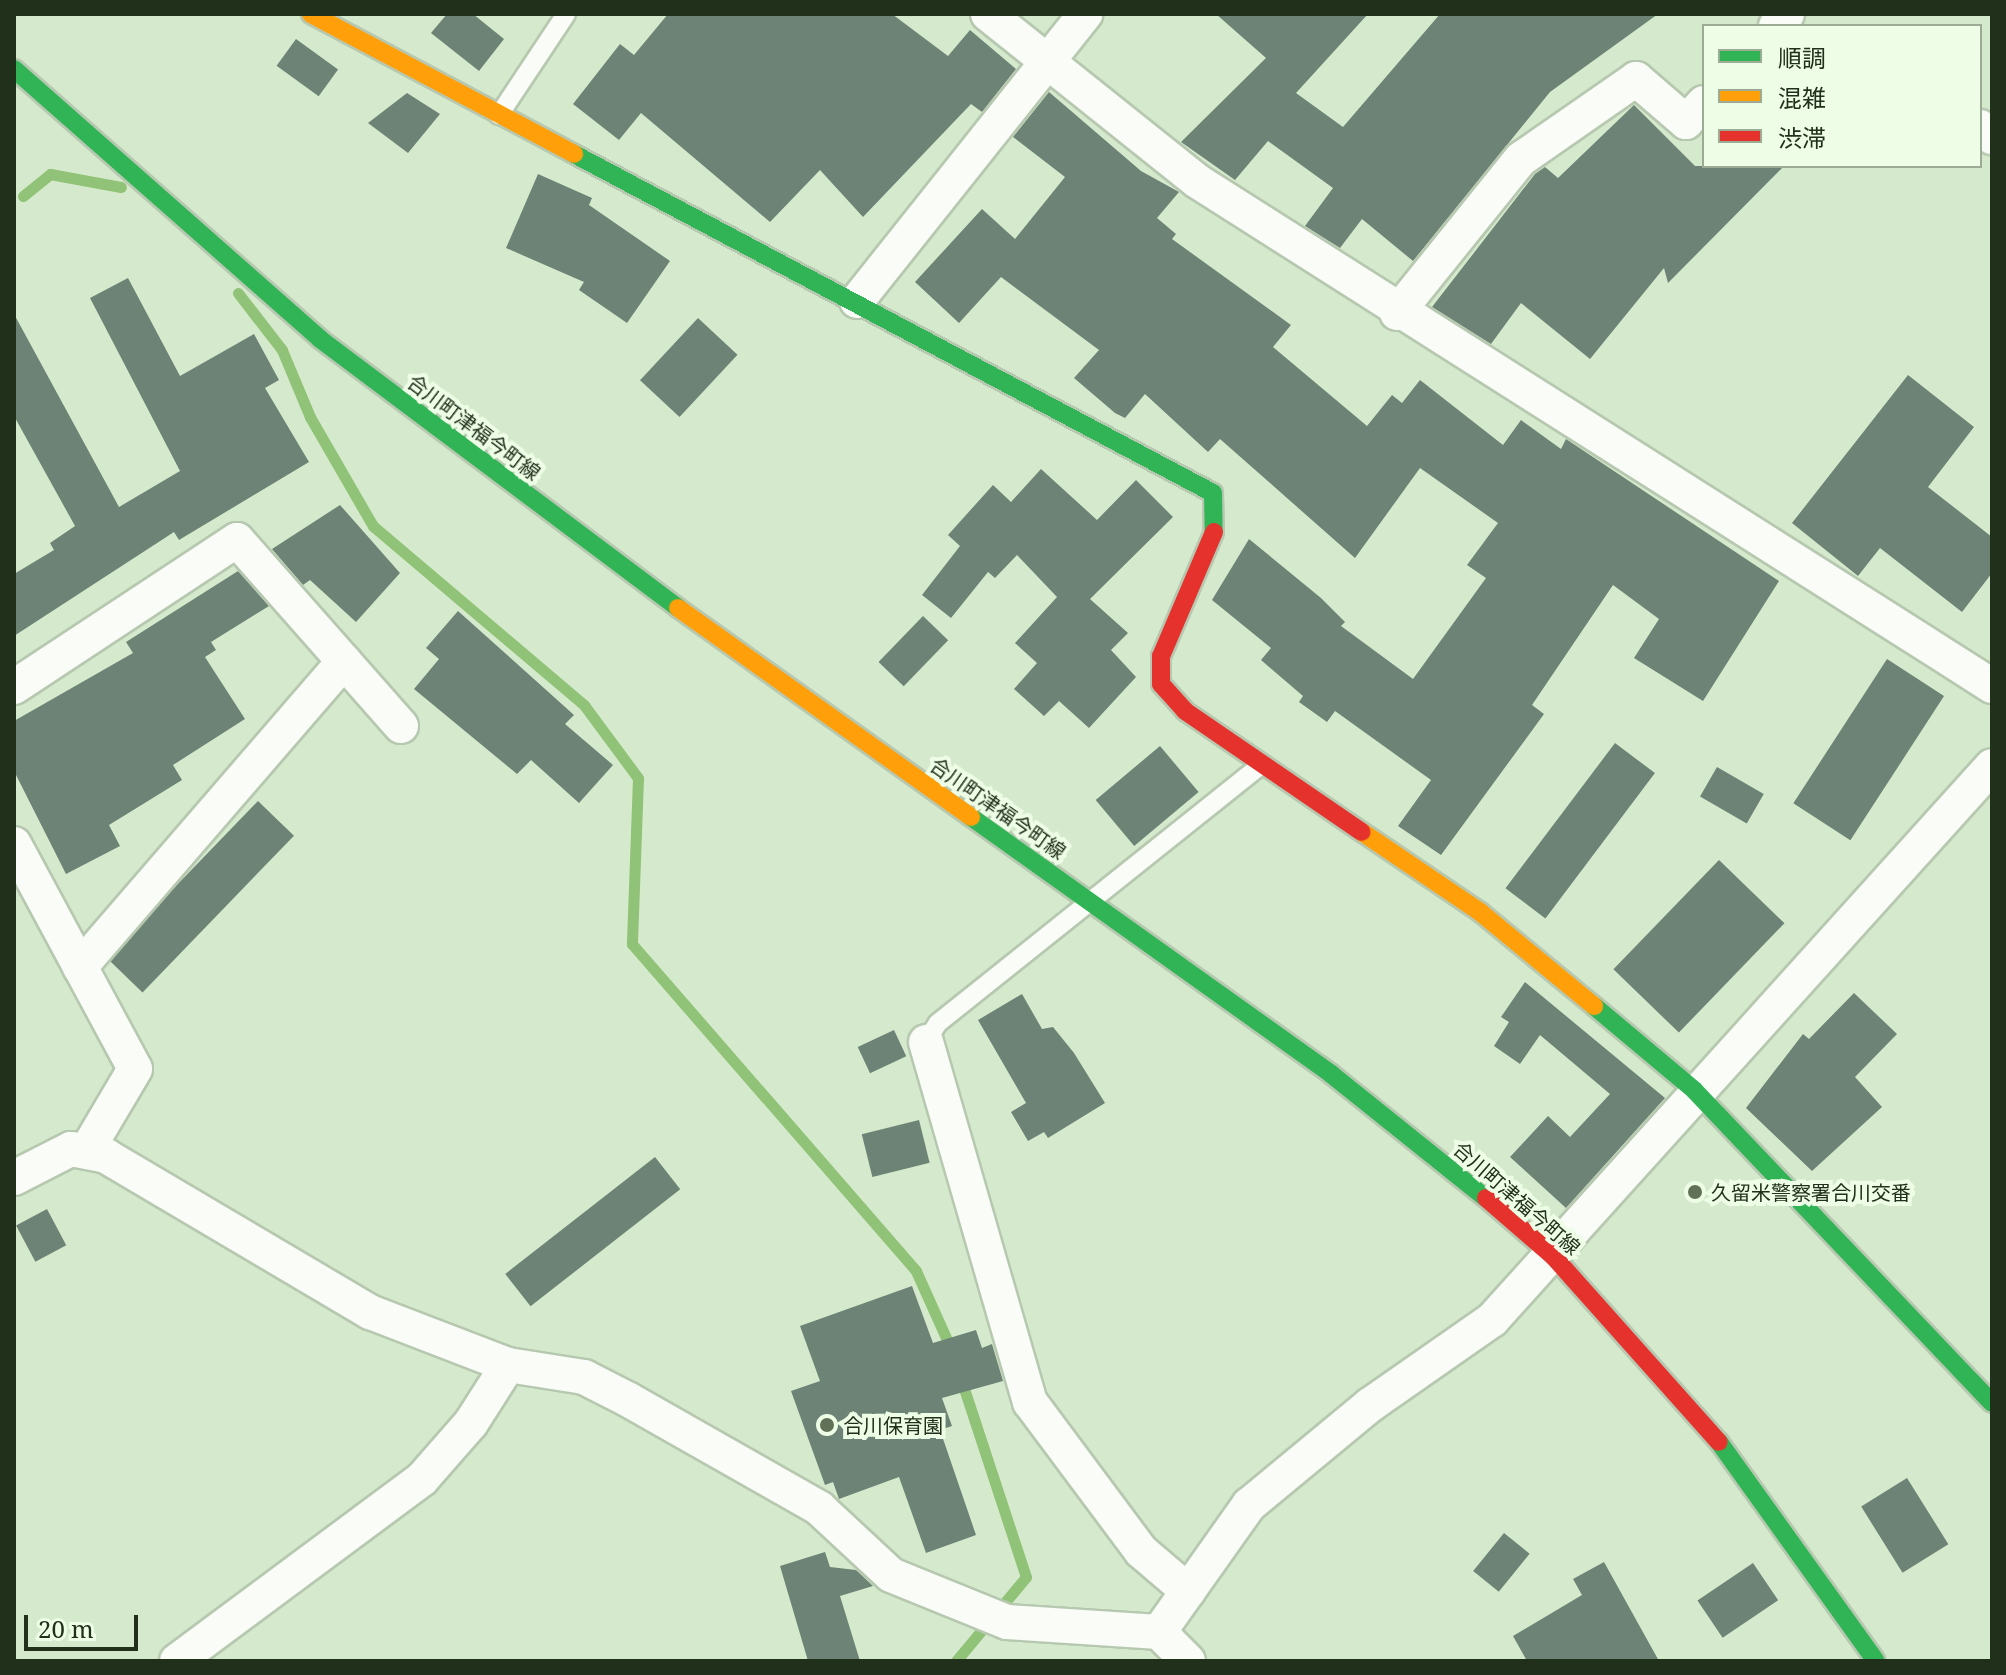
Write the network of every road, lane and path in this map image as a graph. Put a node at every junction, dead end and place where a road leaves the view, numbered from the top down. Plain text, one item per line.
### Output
1 (311, 14) edge
2 (566, 14) edge
3 (988, 14) edge
4 (1085, 14) edge
5 (1045, 66) junction
6 (14, 69) edge
7 (1702, 105) edge
8 (499, 115) junction
9 (857, 301) junction
10 (1397, 313) junction
11 (344, 661) junction
12 (1992, 686) edge
13 (14, 687) edge
14 (401, 726) dead end
15 (1262, 764) junction
16 (1992, 766) edge
17 (14, 844) edge
18 (1091, 901) junction
19 (80, 967) junction
20 (926, 1042) joint
21 (1694, 1090) junction
22 (86, 1152) junction
23 (14, 1178) edge
24 (1553, 1256) junction
25 (508, 1365) junction
26 (1992, 1403) edge
27 (1188, 1591) junction
28 (1159, 1632) junction
29 (177, 1661) edge
30 (1188, 1661) edge
31 (1876, 1661) edge

1 - 8 street
2 - 8 lane
3 - 5 street
4 - 5 street
5 - 9 street
5 - 10 street
6 - 18 street, 合川町津福今町線
7 - 10 street
8 - 9 street
9 - 15 street
10 - 12 street
11 - 13 street
11 - 14 street
11 - 19 street
15 - 18 lane
15 - 21 street
16 - 21 street
17 - 19 street
18 - 20 lane
18 - 24 street, 合川町津福今町線
19 - 22 street
20 - 27 street
21 - 24 street
21 - 26 street
22 - 23 street
22 - 25 street
24 - 27 street
24 - 31 street, 合川町津福今町線
25 - 28 street
25 - 29 street
27 - 28 street
28 - 30 street

